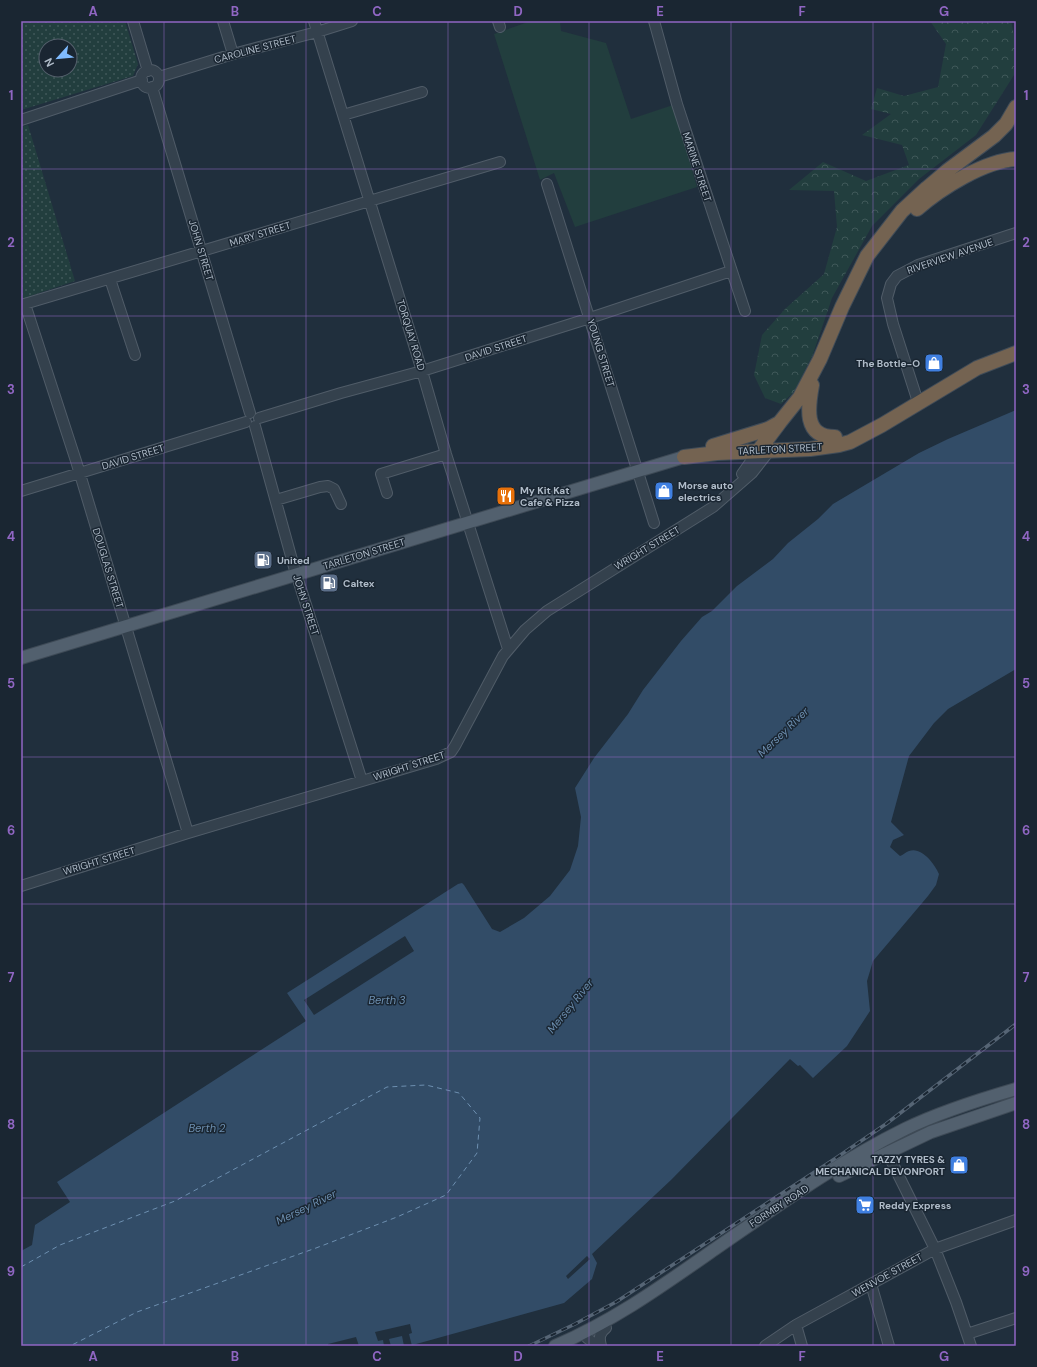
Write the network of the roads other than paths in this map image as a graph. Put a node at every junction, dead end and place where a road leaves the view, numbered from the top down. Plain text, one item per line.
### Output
1 (133, 21) edge
2 (223, 21) edge
3 (314, 21) edge
4 (352, 21) edge
5 (654, 21) edge
6 (317, 32) junction
7 (233, 54) junction
8 (148, 71) junction
9 (159, 77) junction
10 (142, 80) junction
11 (152, 88) junction
12 (422, 92) dead end
13 (1016, 108) edge
14 (343, 115) junction
15 (21, 120) edge
16 (1016, 159) edge
17 (500, 162) dead end
18 (547, 184) dead end
19 (369, 201) junction
20 (1016, 233) edge
21 (201, 251) junction
22 (731, 271) junction
23 (110, 279) junction
24 (23, 305) edge
25 (842, 307) junction
26 (745, 311) dead end
27 (590, 318) junction
28 (1016, 353) edge
29 (135, 356) dead end
30 (820, 358) junction
31 (422, 371) junction
32 (812, 385) junction
33 (918, 402) junction
34 (252, 420) junction
35 (780, 422) junction
36 (874, 429) junction
37 (835, 437) junction
38 (714, 446) junction
39 (768, 446) junction
40 (446, 454) junction
41 (684, 457) junction
42 (637, 471) junction
43 (79, 474) junction
44 (21, 491) edge
45 (387, 492) dead end
46 (276, 500) junction
47 (341, 504) dead end
48 (468, 523) junction
49 (654, 523) dead end
50 (296, 574) junction
51 (125, 625) junction
52 (508, 649) junction
53 (21, 658) edge
54 (362, 781) junction
55 (188, 833) junction
56 (21, 886) edge
57 (1016, 1090) edge
58 (1016, 1103) edge
59 (888, 1139) junction
60 (915, 1139) junction
61 (887, 1152) junction
62 (1016, 1220) edge
63 (935, 1249) junction
64 (871, 1284) junction
65 (952, 1293) junction
66 (1016, 1318) edge
67 (796, 1325) junction
68 (606, 1328) junction
69 (968, 1334) junction
70 (587, 1338) junction
71 (555, 1346) edge
72 (569, 1346) edge
73 (599, 1346) edge
74 (765, 1346) edge
75 (802, 1346) edge
76 (889, 1346) edge
77 (965, 1346) edge
78 (972, 1346) edge

1 - 8 street
2 - 7 street
3 - 6 street, TORQUAY ROAD
4 - 6 street, CAROLINE STREET
5 - 22 street, MARINE STREET
6 - 7 street, CAROLINE STREET
6 - 14 street, TORQUAY ROAD
7 - 9 street, CAROLINE STREET
8 - 9 street
8 - 10 street
9 - 11 street
10 - 11 street
10 - 15 street
11 - 21 street, JOHN STREET
12 - 14 street
13 - 25 highway
14 - 19 street, TORQUAY ROAD
16 - 25 highway
17 - 19 street, MARY STREET
18 - 27 street, YOUNG STREET
19 - 21 street, MARY STREET
19 - 31 street, TORQUAY ROAD
20 - 33 street, RIVERVIEW AVENUE
21 - 23 street, MARY STREET
21 - 34 street, JOHN STREET
22 - 26 street, MARINE STREET
22 - 27 street, DAVID STREET
23 - 24 street, MARY STREET
23 - 29 street
24 - 43 street, DOUGLAS STREET
25 - 30 highway
27 - 31 street, DAVID STREET
27 - 42 street, YOUNG STREET
28 - 33 highway, TARLETON STREET
30 - 32 highway
30 - 35 highway
31 - 34 street, DAVID STREET
31 - 40 street, TORQUAY ROAD
32 - 37 highway
32 - 39 highway
33 - 36 highway, TARLETON STREET
34 - 43 street, DAVID STREET
34 - 46 street, JOHN STREET
35 - 38 highway
35 - 39 highway
36 - 37 highway, TARLETON STREET
36 - 39 highway, TARLETON STREET
37 - 39 highway, TARLETON STREET
38 - 39 highway, TARLETON STREET
38 - 41 highway, TARLETON STREET
39 - 41 highway, TARLETON STREET
39 - 52 street, WRIGHT STREET
40 - 45 street
40 - 48 street, TORQUAY ROAD
41 - 42 main road, TARLETON STREET
42 - 48 main road, TARLETON STREET
42 - 49 street, YOUNG STREET
43 - 44 street, DAVID STREET
43 - 51 street, DOUGLAS STREET
46 - 47 street
46 - 50 street, JOHN STREET
48 - 50 main road, TARLETON STREET
48 - 52 street, TORQUAY ROAD
50 - 51 main road, TARLETON STREET
50 - 54 street, JOHN STREET
51 - 53 main road, TARLETON STREET
51 - 55 street, DOUGLAS STREET
52 - 54 street, WRIGHT STREET
54 - 55 street, WRIGHT STREET
55 - 56 street, WRIGHT STREET
57 - 59 main road, FORMBY ROAD
58 - 60 main road, FORMBY ROAD
59 - 60 main road
59 - 71 main road, FORMBY ROAD
60 - 61 main road, FORMBY ROAD
61 - 63 street
61 - 68 main road, FORMBY ROAD
62 - 63 street, WENVOE STREET
63 - 64 street, WENVOE STREET
63 - 65 street
64 - 67 street, WENVOE STREET
64 - 76 street
65 - 69 street
65 - 77 street
66 - 69 street
67 - 74 street, WENVOE STREET
67 - 75 street
68 - 70 main road, FORMBY ROAD
68 - 73 street
69 - 78 street
70 - 72 main road, FORMBY ROAD
70 - 73 street

